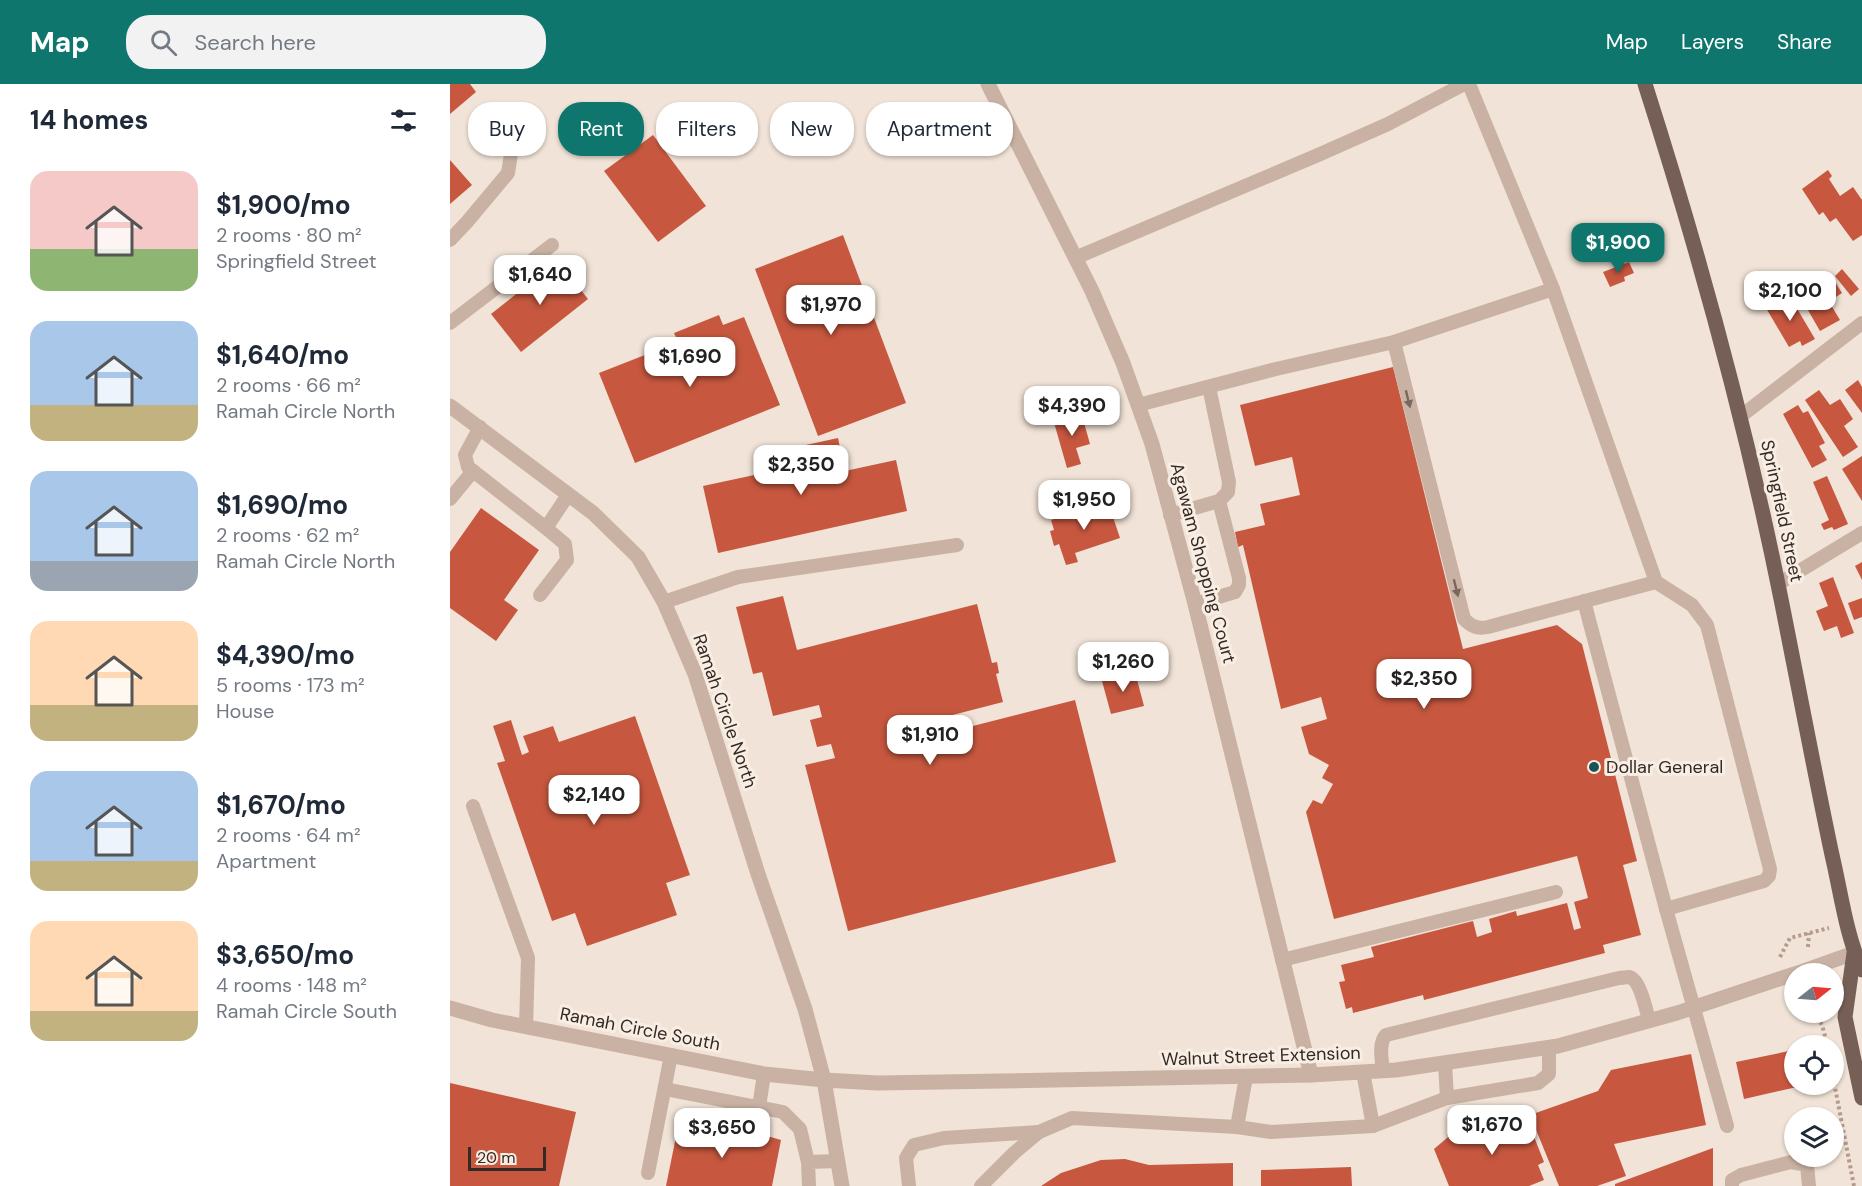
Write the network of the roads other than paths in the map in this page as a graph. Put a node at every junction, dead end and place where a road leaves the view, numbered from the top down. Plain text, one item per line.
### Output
1 (988, 84) edge
2 (1464, 84) edge
3 (1469, 84) edge
4 (1645, 84) edge
5 (511, 156) edge
6 (450, 240) edge
7 (552, 245) dead end
8 (1075, 258) junction
9 (1553, 290) junction
10 (450, 323) edge
11 (1862, 323) edge
12 (1394, 342) junction
13 (1209, 387) junction
14 (1138, 405) junction
15 (450, 406) edge
16 (1741, 416) junction
17 (480, 427) junction
18 (473, 471) junction
19 (568, 495) junction
20 (450, 499) edge
21 (1219, 501) junction
22 (1170, 515) junction
23 (546, 528) junction
24 (1862, 533) edge
25 (957, 545) dead end
26 (1656, 582) junction
27 (1778, 584) junction
28 (540, 595) dead end
29 (1584, 601) junction
30 (664, 602) junction
31 (1195, 604) junction
32 (473, 806) dead end
33 (1556, 892) dead end
34 (1666, 909) junction
35 (1854, 953) junction
36 (1282, 960) junction
37 (1825, 963) edge
38 (1862, 970) edge
39 (1784, 977) edge
40 (1694, 1007) junction
41 (450, 1008) edge
42 (1649, 1020) junction
43 (526, 1027) junction
44 (1549, 1047) junction
45 (671, 1055) junction
46 (1445, 1063) junction
47 (1383, 1071) junction
48 (1363, 1072) junction
49 (764, 1074) junction
50 (1311, 1075) junction
51 (1246, 1077) junction
52 (824, 1080) junction
53 (665, 1089) junction
54 (1447, 1098) junction
55 (1862, 1098) edge
56 (759, 1107) junction
57 (1373, 1126) junction
58 (1727, 1126) dead end
59 (1237, 1127) junction
60 (1039, 1132) junction
61 (838, 1161) junction
62 (808, 1162) junction
63 (648, 1173) dead end
64 (809, 1186) edge
65 (842, 1186) edge
66 (909, 1186) edge
67 (981, 1186) edge
68 (1732, 1186) edge
69 (1809, 1186) edge

1 - 8 street, Agawam Shopping Court
2 - 8 lane
3 - 9 lane
4 - 16 main road, Springfield Street
5 - 6 lane
7 - 10 lane
8 - 14 street, Agawam Shopping Court
9 - 12 lane
9 - 26 lane
11 - 16 lane
12 - 13 lane
12 -> 29 lane
13 - 14 lane
13 - 21 lane
14 - 22 street, Agawam Shopping Court
15 - 17 street, Ramah Circle North
16 - 27 main road, Springfield Street
17 - 18 lane
17 - 19 street, Ramah Circle North
18 - 20 lane
18 - 23 lane
19 - 23 lane
19 - 30 street, Ramah Circle North
21 - 22 lane
21 - 31 lane
22 - 31 street, Agawam Shopping Court
23 - 28 lane
24 - 27 lane
25 - 30 lane
26 - 29 lane
26 - 34 lane
27 - 35 main road, Springfield Street
29 - 34 lane
30 - 52 street, Ramah Circle North
31 - 36 street, Agawam Shopping Court
32 - 43 lane
33 - 36 lane
34 - 40 lane
35 - 37 street, Walnut Street Extension
35 - 38 main road, Springfield Street
35 - 55 main road, Springfield Street
36 - 50 street, Agawam Shopping Court
39 - 40 street, Walnut Street Extension
40 - 42 street, Walnut Street Extension
40 - 58 lane
41 - 43 street, Ramah Circle South
42 - 44 street, Walnut Street Extension
42 - 47 lane
43 - 45 street, Ramah Circle South
44 - 46 street, Walnut Street Extension
44 - 54 lane
45 - 49 street, Ramah Circle South
45 - 53 lane
46 - 47 street, Walnut Street Extension
46 - 54 lane
47 - 48 street, Walnut Street Extension
48 - 50 street, Walnut Street Extension
48 - 57 lane
49 - 52 street, Ramah Circle South
49 - 56 lane
50 - 51 street, Walnut Street Extension
51 - 52 street, Walnut Street Extension
51 - 59 lane
52 - 61 street
53 - 56 lane
53 - 63 lane
54 - 57 lane
56 - 62 lane
57 - 59 lane
59 - 60 lane
60 - 66 lane
60 - 67 lane
61 - 62 lane
61 - 65 street
62 - 64 lane
68 - 69 lane

